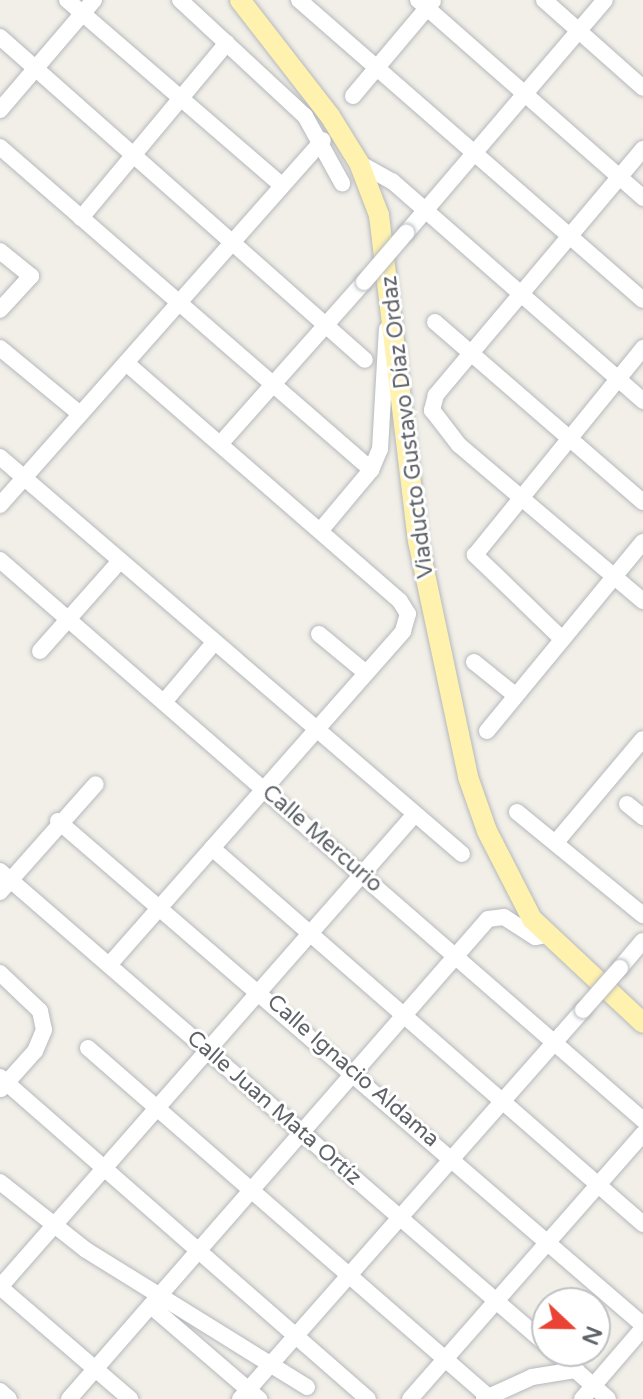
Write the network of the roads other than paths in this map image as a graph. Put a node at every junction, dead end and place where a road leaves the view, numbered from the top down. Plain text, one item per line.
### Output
1 (67, 0) edge
2 (94, 0) edge
3 (180, 0) edge
4 (240, 0) edge
5 (299, 0) edge
6 (544, 0) edge
7 (605, 0) edge
8 (426, 3) edge
9 (82, 13) junction
10 (578, 30) junction
11 (0, 37) edge
12 (227, 43) junction
13 (376, 67) junction
14 (34, 68) junction
15 (643, 88) edge
16 (524, 93) junction
17 (353, 96) dead end
18 (179, 99) junction
19 (0, 110) edge
20 (323, 140) junction
21 (0, 147) edge
22 (643, 149) edge
23 (474, 151) junction
24 (133, 156) junction
25 (359, 163) junction
26 (619, 177) junction
27 (342, 183) dead end
28 (281, 185) junction
29 (643, 198) edge
30 (425, 210) junction
31 (81, 218) junction
32 (570, 235) junction
33 (231, 243) junction
34 (0, 251) edge
35 (519, 296) junction
36 (394, 298) junction
37 (179, 300) junction
38 (643, 300) edge
39 (0, 310) edge
40 (435, 322) dead end
41 (327, 325) junction
42 (0, 348) edge
43 (643, 348) edge
44 (471, 352) junction
45 (365, 360) dead end
46 (126, 363) junction
47 (617, 378) junction
48 (273, 384) junction
49 (643, 401) edge
50 (80, 414) junction
51 (569, 437) junction
52 (221, 443) junction
53 (0, 457) edge
54 (371, 470) junction
55 (24, 478) junction
56 (520, 497) junction
57 (643, 502) edge
58 (0, 505) edge
59 (320, 531) junction
60 (643, 542) edge
61 (0, 560) edge
62 (119, 562) junction
63 (614, 575) junction
64 (643, 601) edge
65 (68, 619) junction
66 (319, 634) dead end
67 (561, 638) junction
68 (213, 644) junction
69 (40, 651) dead end
70 (474, 662) dead end
71 (366, 673) junction
72 (515, 695) junction
73 (164, 702) junction
74 (315, 731) junction
75 (487, 731) dead end
76 (643, 739) edge
77 (96, 784) dead end
78 (264, 789) junction
79 (627, 804) dead end
80 (517, 812) dead end
81 (415, 814) junction
82 (643, 817) edge
83 (58, 821) junction
84 (557, 841) junction
85 (212, 848) junction
86 (462, 854) dead end
87 (362, 874) junction
88 (3, 881) edge
89 (161, 906) junction
90 (643, 915) edge
91 (310, 933) junction
92 (546, 935) junction
93 (643, 941) edge
94 (457, 955) junction
95 (109, 965) junction
96 (0, 973) edge
97 (260, 990) junction
98 (405, 1016) junction
99 (643, 1023) edge
100 (555, 1041) junction
101 (88, 1048) dead end
102 (207, 1050) junction
103 (355, 1073) junction
104 (2, 1083) edge
105 (503, 1101) junction
106 (157, 1108) junction
107 (643, 1120) edge
108 (303, 1133) junction
109 (643, 1134) edge
110 (453, 1158) junction
111 (106, 1166) junction
112 (0, 1182) edge
113 (597, 1184) junction
114 (253, 1191) junction
115 (400, 1218) junction
116 (643, 1224) edge
117 (53, 1227) junction
118 (546, 1242) junction
119 (202, 1250) junction
120 (349, 1275) junction
121 (0, 1287) edge
122 (496, 1299) junction
123 (155, 1302) junction
124 (643, 1326) edge
125 (531, 1331) edge
126 (296, 1335) junction
127 (445, 1358) junction
128 (270, 1365) junction
129 (573, 1367) edge
130 (95, 1369) junction
131 (576, 1370) junction
132 (307, 1387) dead end
133 (0, 1391) edge
134 (588, 1393) edge
135 (249, 1396) edge
136 (488, 1398) edge
137 (9, 1399) edge
138 (69, 1399) edge
139 (130, 1399) edge
140 (368, 1399) edge
141 (410, 1399) edge
142 (608, 1399) edge

1 - 9 street
2 - 9 street
3 - 12 street
4 - 25 main road, Viaducto Gustavo Díaz Ordaz
5 - 13 street
6 - 10 street
7 - 10 street
8 - 13 street
8 - 16 street
9 - 14 street
9 - 18 street
10 - 15 street
10 - 16 street
11 - 14 street
12 - 18 street
12 - 20 street
13 - 17 street
13 - 23 street
14 - 19 street
14 - 24 street
16 - 23 street
16 - 26 street
18 - 24 street
18 - 28 street
20 - 27 street
20 - 28 street
21 - 31 street
22 - 26 street
23 - 30 street
23 - 32 street
24 - 31 street
24 - 33 street
25 - 30 street
25 - 36 main road, Viaducto Gustavo Díaz Ordaz
26 - 29 street
26 - 32 street
28 - 33 street
30 - 35 street
30 - 41 street, bridge
31 - 37 street
32 - 35 street
32 - 38 street
33 - 37 street
33 - 41 street
34 - 39 street
35 - 44 street
35 - 47 street
36 - 54 street
36 - 92 main road, Viaducto Gustavo Díaz Ordaz
37 - 46 street
37 - 48 street
40 - 44 street
41 - 45 street
41 - 48 street
42 - 50 street
43 - 47 street
44 - 51 street
44 - 56 street
46 - 50 street
46 - 52 street
47 - 49 street
47 - 51 street
48 - 52 street
48 - 54 street
50 - 55 street
51 - 56 street
51 - 57 street
52 - 59 street
53 - 55 street
54 - 59 street
55 - 58 street
55 - 62 street
56 - 63 street
56 - 67 street
59 - 71 street
60 - 63 street
61 - 65 street, Calle Mercurio
62 - 65 street
62 - 68 street
63 - 64 street
63 - 67 street
65 - 69 street
65 - 73 street, Calle Mercurio
66 - 71 street
67 - 72 street
68 - 73 street
68 - 74 street
70 - 72 street
71 - 74 street
72 - 75 street
73 - 78 street, Calle Mercurio
74 - 78 street
74 - 81 street
76 - 84 street
77 - 83 street
78 - 85 street
78 - 87 street, Calle Mercurio
79 - 82 street
80 - 84 street
81 - 86 street
81 - 87 street
83 - 88 street
83 - 89 street, Calle Ignacio Aldama
84 - 90 street
85 - 89 street
85 - 91 street
87 - 91 street
87 - 94 street, Calle Mercurio
88 - 95 street, Calle Juan Mata Ortíz
89 - 95 street
89 - 97 street, Calle Ignacio Aldama
91 - 97 street
91 - 98 street
92 - 94 street
92 - 99 main road, Viaducto Gustavo Díaz Ordaz
93 - 100 street, bridge
94 - 98 street
94 - 100 street, Calle Mercurio
95 - 102 street, Calle Juan Mata Ortíz
96 - 104 street
97 - 102 street
97 - 103 street, Calle Ignacio Aldama
98 - 103 street
98 - 105 street
100 - 105 street
100 - 107 street, Calle Mercurio
101 - 106 street
102 - 106 street
102 - 108 street, Calle Juan Mata Ortíz
103 - 108 street
103 - 110 street, Calle Ignacio Aldama
104 - 111 street
105 - 110 street
105 - 113 street
106 - 111 street
106 - 114 street
108 - 114 street
108 - 115 street, Calle Juan Mata Ortíz
109 - 113 street
110 - 115 street
110 - 118 street, Calle Ignacio Aldama
111 - 117 street
111 - 119 street
112 - 117 street
113 - 116 street
113 - 118 street
114 - 119 street
114 - 120 street
115 - 120 street
115 - 122 street, Calle Juan Mata Ortíz
117 - 121 street
117 - 123 street
118 - 122 street
118 - 124 street, Calle Ignacio Aldama
119 - 123 street
119 - 126 street
120 - 126 street
120 - 127 street
121 - 130 street
122 - 125 street, Calle Juan Mata Ortíz
122 - 127 street
123 - 128 street
123 - 130 street
123 - 135 street
124 - 134 street
126 - 128 street
126 - 140 street
127 - 136 street
127 - 141 street
128 - 132 street
128 - 135 street
129 - 131 street
130 - 138 street
130 - 139 street
131 - 134 street
131 - 136 street
133 - 137 street
134 - 142 street

